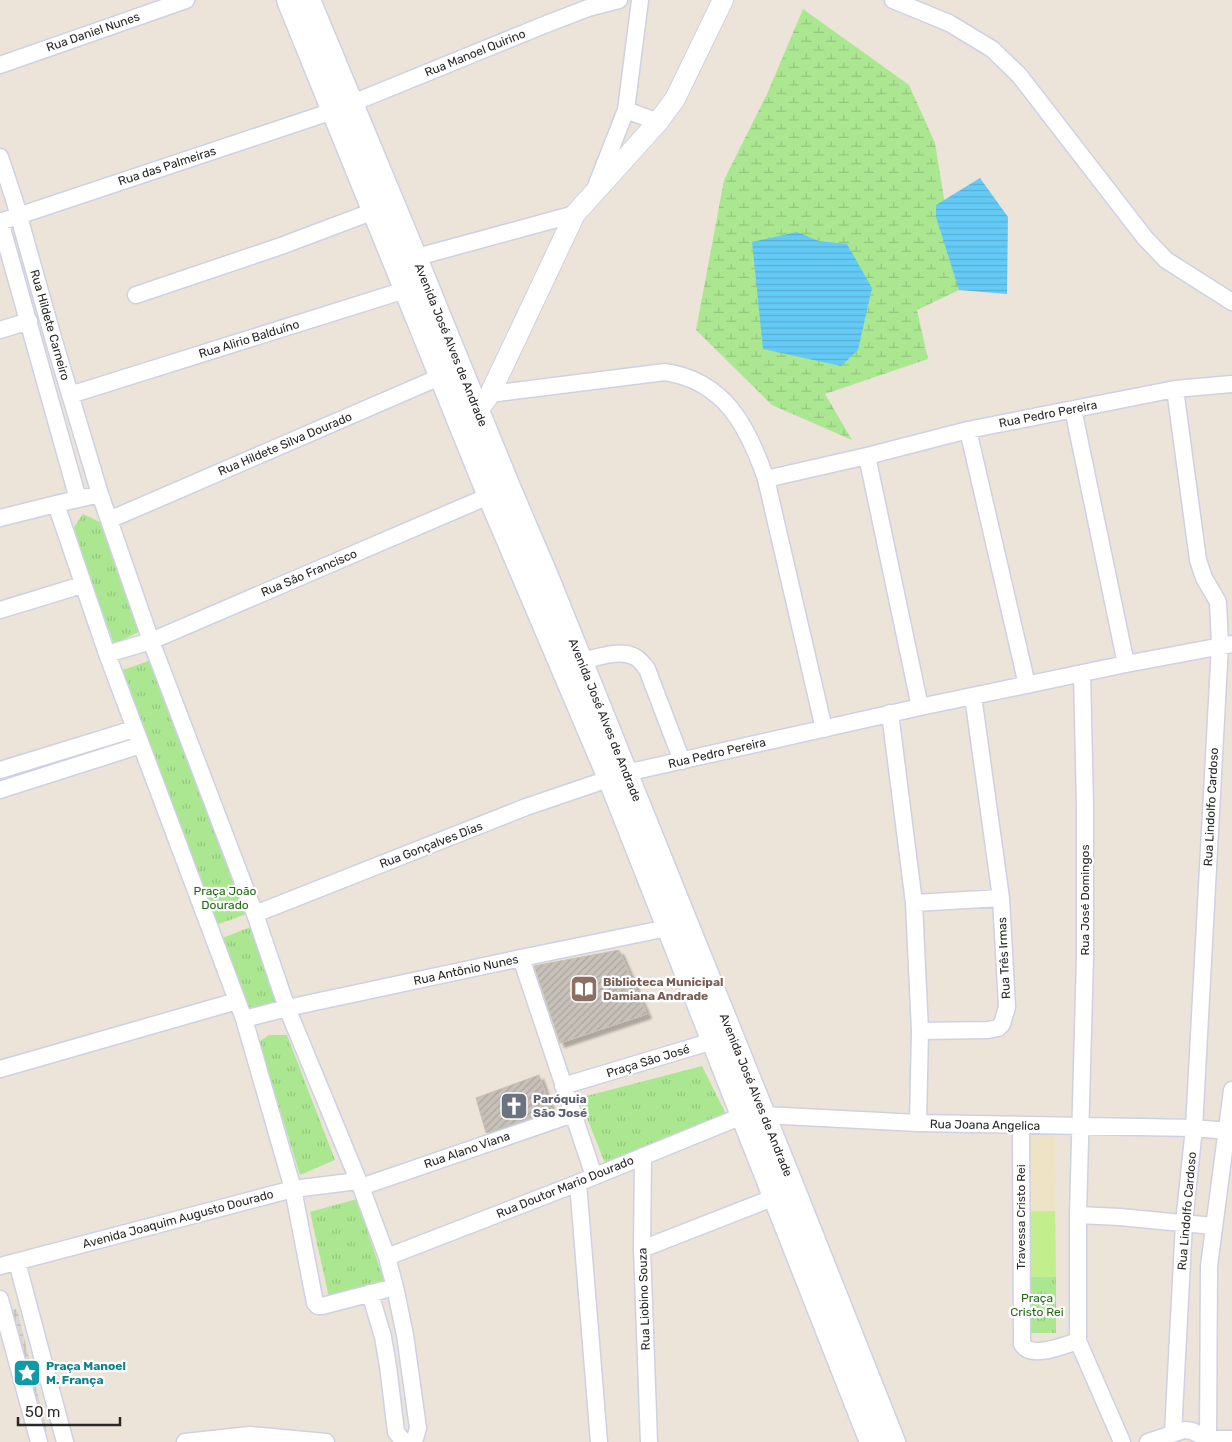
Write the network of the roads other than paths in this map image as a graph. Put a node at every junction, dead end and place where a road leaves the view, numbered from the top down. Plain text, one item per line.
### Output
1 (186, 0) edge
2 (288, 0) edge
3 (309, 0) edge
4 (619, 0) edge
5 (640, 0) edge
6 (723, 0) edge
7 (893, 0) edge
8 (0, 64) edge
9 (342, 107) junction
10 (626, 110) junction
11 (658, 122) junction
12 (0, 157) edge
13 (592, 196) junction
14 (7, 200) edge
15 (374, 211) junction
16 (575, 214) junction
17 (18, 216) junction
18 (0, 221) edge
19 (412, 266) junction
20 (405, 290) junction
21 (136, 295) dead end
22 (1232, 302) edge
23 (29, 321) junction
24 (0, 330) edge
25 (54, 341) junction
26 (36, 345) junction
27 (450, 372) junction
28 (1232, 384) edge
29 (1175, 389) junction
30 (70, 395) junction
31 (484, 402) junction
32 (1073, 409) junction
33 (463, 429) junction
34 (968, 430) junction
35 (866, 456) junction
36 (766, 479) junction
37 (499, 491) junction
38 (100, 494) junction
39 (78, 499) junction
40 (56, 504) junction
41 (0, 518) edge
42 (110, 520) junction
43 (82, 585) junction
44 (1225, 601) edge
45 (0, 610) edge
46 (151, 640) junction
47 (1226, 644) edge
48 (106, 654) junction
49 (582, 661) junction
50 (1126, 664) junction
51 (1082, 674) junction
52 (1225, 680) edge
53 (1027, 685) junction
54 (973, 696) junction
55 (920, 707) junction
56 (890, 713) junction
57 (134, 729) junction
58 (824, 729) junction
59 (140, 745) junction
60 (682, 761) junction
61 (0, 770) edge
62 (618, 775) junction
63 (0, 790) edge
64 (1001, 898) junction
65 (914, 903) junction
66 (255, 914) junction
67 (678, 926) junction
68 (520, 958) junction
69 (237, 1001) junction
70 (287, 1008) junction
71 (244, 1019) junction
72 (920, 1031) junction
73 (722, 1038) junction
74 (0, 1069) edge
75 (563, 1086) junction
76 (1232, 1090) edge
77 (573, 1114) junction
78 (753, 1116) junction
79 (918, 1123) junction
80 (1021, 1126) junction
81 (1081, 1126) junction
82 (1194, 1128) junction
83 (1228, 1131) junction
84 (643, 1156) junction
85 (594, 1176) junction
86 (578, 1182) junction
87 (360, 1184) junction
88 (292, 1189) junction
89 (775, 1197) junction
90 (1078, 1215) junction
91 (1184, 1223) junction
92 (1213, 1226) junction
93 (642, 1249) junction
94 (387, 1257) junction
95 (17, 1262) junction
96 (0, 1266) edge
97 (396, 1287) junction
98 (370, 1293) junction
99 (0, 1299) edge
100 (405, 1335) junction
101 (383, 1337) junction
102 (1078, 1341) junction
103 (1173, 1433) junction
104 (1232, 1438) edge
105 (250, 1439) edge
106 (267, 1439) edge
107 (1208, 1441) edge
108 (39, 1442) edge
109 (66, 1442) edge
110 (185, 1442) edge
111 (326, 1442) edge
112 (404, 1442) edge
113 (414, 1442) edge
114 (599, 1442) edge
115 (649, 1442) edge
116 (871, 1442) edge
117 (894, 1442) edge
118 (1122, 1442) edge
119 (1148, 1442) edge

1 - 8 street, Rua Daniel Nunes
2 - 9 main road, Avenida José Alves de Andrade
3 - 9 main road, Avenida José Alves de Andrade
4 - 9 street, Rua Manoel Quirino
5 - 10 street
6 - 11 street
7 - 22 street
9 - 15 main road, Avenida José Alves de Andrade
9 - 17 street, Rua das Palmeiras
9 - 19 main road, Avenida José Alves de Andrade
10 - 11 street
10 - 13 street
11 - 13 street
12 - 14 street, Rua Hildete Carneiro
13 - 16 street
14 - 17 street, Rua Hildete Carneiro
15 - 19 main road, Avenida José Alves de Andrade
15 - 21 street
16 - 19 street
16 - 31 street
17 - 18 street, Rua das Palmeiras
17 - 25 street, Rua Hildete Carneiro
18 - 23 street, Rua Hildete Carneiro
19 - 20 main road, Avenida José Alves de Andrade
19 - 27 main road, Avenida José Alves de Andrade
20 - 27 main road, Avenida José Alves de Andrade
20 - 30 street, Rua Alirio Balduíno
23 - 24 street
23 - 26 street, Rua Hildete Carneiro
25 - 26 street
25 - 30 street, Rua Hildete Carneiro
26 - 39 street, Rua Hildete Carneiro
27 - 31 main road, Avenida José Alves de Andrade
27 - 33 main road, Avenida José Alves de Andrade
27 - 42 street, Rua Hildete Silva Dourado
28 - 29 street, Rua Pedro Pereira
29 - 32 street, Rua Pedro Pereira
29 - 44 street
30 - 38 street, Rua Hildete Carneiro
31 - 33 street
31 - 36 street
31 - 37 main road, Avenida José Alves de Andrade
32 - 34 street, Rua Pedro Pereira
32 - 50 street
33 - 37 main road, Avenida José Alves de Andrade
34 - 35 street, Rua Pedro Pereira
34 - 53 street
35 - 36 street, Rua Pedro Pereira
35 - 55 street
36 - 58 street
37 - 46 street, Rua São Francisco
37 - 49 main road, Avenida José Alves de Andrade
37 - 62 main road, Avenida José Alves de Andrade
38 - 39 street
38 - 42 street
39 - 40 street
40 - 41 street
40 - 43 street
42 - 46 street
43 - 45 street
43 - 48 street
44 - 47 street, Rua Lindolfo Cardoso
46 - 48 street, Rua São Francisco
46 - 66 street
47 - 50 street, Rua Pedro Pereira
47 - 52 street, Rua Lindolfo Cardoso
48 - 57 street
49 - 60 street
49 - 62 main road, Avenida José Alves de Andrade
50 - 51 street, Rua Pedro Pereira
51 - 53 street, Rua Pedro Pereira
51 - 81 street, Rua José Domingos
52 - 82 street, Rua Lindolfo Cardoso
53 - 54 street, Rua Pedro Pereira
54 - 55 street, Rua Pedro Pereira
54 - 64 street, Rua Três Irmas
55 - 56 street, Rua Pedro Pereira
56 - 58 street, Rua Pedro Pereira
56 - 65 street
57 - 59 street
57 - 61 street
58 - 60 street, Rua Pedro Pereira
59 - 63 street
59 - 69 street
60 - 62 street, Rua Pedro Pereira
62 - 66 street, Rua Gonçalves Dias
62 - 67 main road, Avenida José Alves de Andrade
64 - 65 street
64 - 72 street, Rua Três Irmas
65 - 72 street
66 - 70 street
67 - 68 street, Rua Antônio Nunes
67 - 73 main road, Avenida José Alves de Andrade
68 - 70 street, Rua Antônio Nunes
68 - 75 street
69 - 71 street
69 - 74 street
70 - 71 street, Rua Antônio Nunes
70 - 87 street
71 - 88 street
72 - 79 street
73 - 75 street, Praça São José
73 - 78 main road, Avenida José Alves de Andrade
75 - 77 street
76 - 83 street
77 - 85 street
77 - 87 street, Rua Alano Viana
78 - 79 street, Rua Joana Angelica
78 - 84 street, Rua Doutor Mario Dourado
78 - 89 main road, Avenida José Alves de Andrade
78 - 117 main road, Avenida José Alves de Andrade
79 - 80 street, Rua Joana Angelica
80 - 81 street, Rua Joana Angelica
80 - 102 street, Travessa Cristo Rei
81 - 82 street, Rua Joana Angelica
81 - 90 street
82 - 83 street, Rua Joana Angelica
82 - 91 street, Rua Lindolfo Cardoso
83 - 92 street
84 - 85 street, Rua Doutor Mario Dourado
84 - 93 street, Rua Liobino Souza
85 - 86 street, Rua Doutor Mario Dourado
86 - 94 street, Rua Doutor Mario Dourado
86 - 114 street
87 - 88 street, Avenida Joaquim Augusto Dourado
87 - 94 street
88 - 95 street, Avenida Joaquim Augusto Dourado
88 - 98 street
89 - 93 street
89 - 116 main road, Avenida José Alves de Andrade
90 - 91 street
90 - 102 street
91 - 92 street
91 - 103 street, Rua Lindolfo Cardoso
92 - 107 street
93 - 115 street, Rua Liobino Souza
94 - 97 street
95 - 96 street, Avenida Joaquim Augusto Dourado
95 - 109 street
97 - 98 street
97 - 100 street
98 - 101 street
99 - 108 street
100 - 101 street
100 - 113 street
101 - 112 street
102 - 118 street
103 - 107 street
103 - 119 street
104 - 107 street
105 - 106 street
105 - 110 street
106 - 111 street

